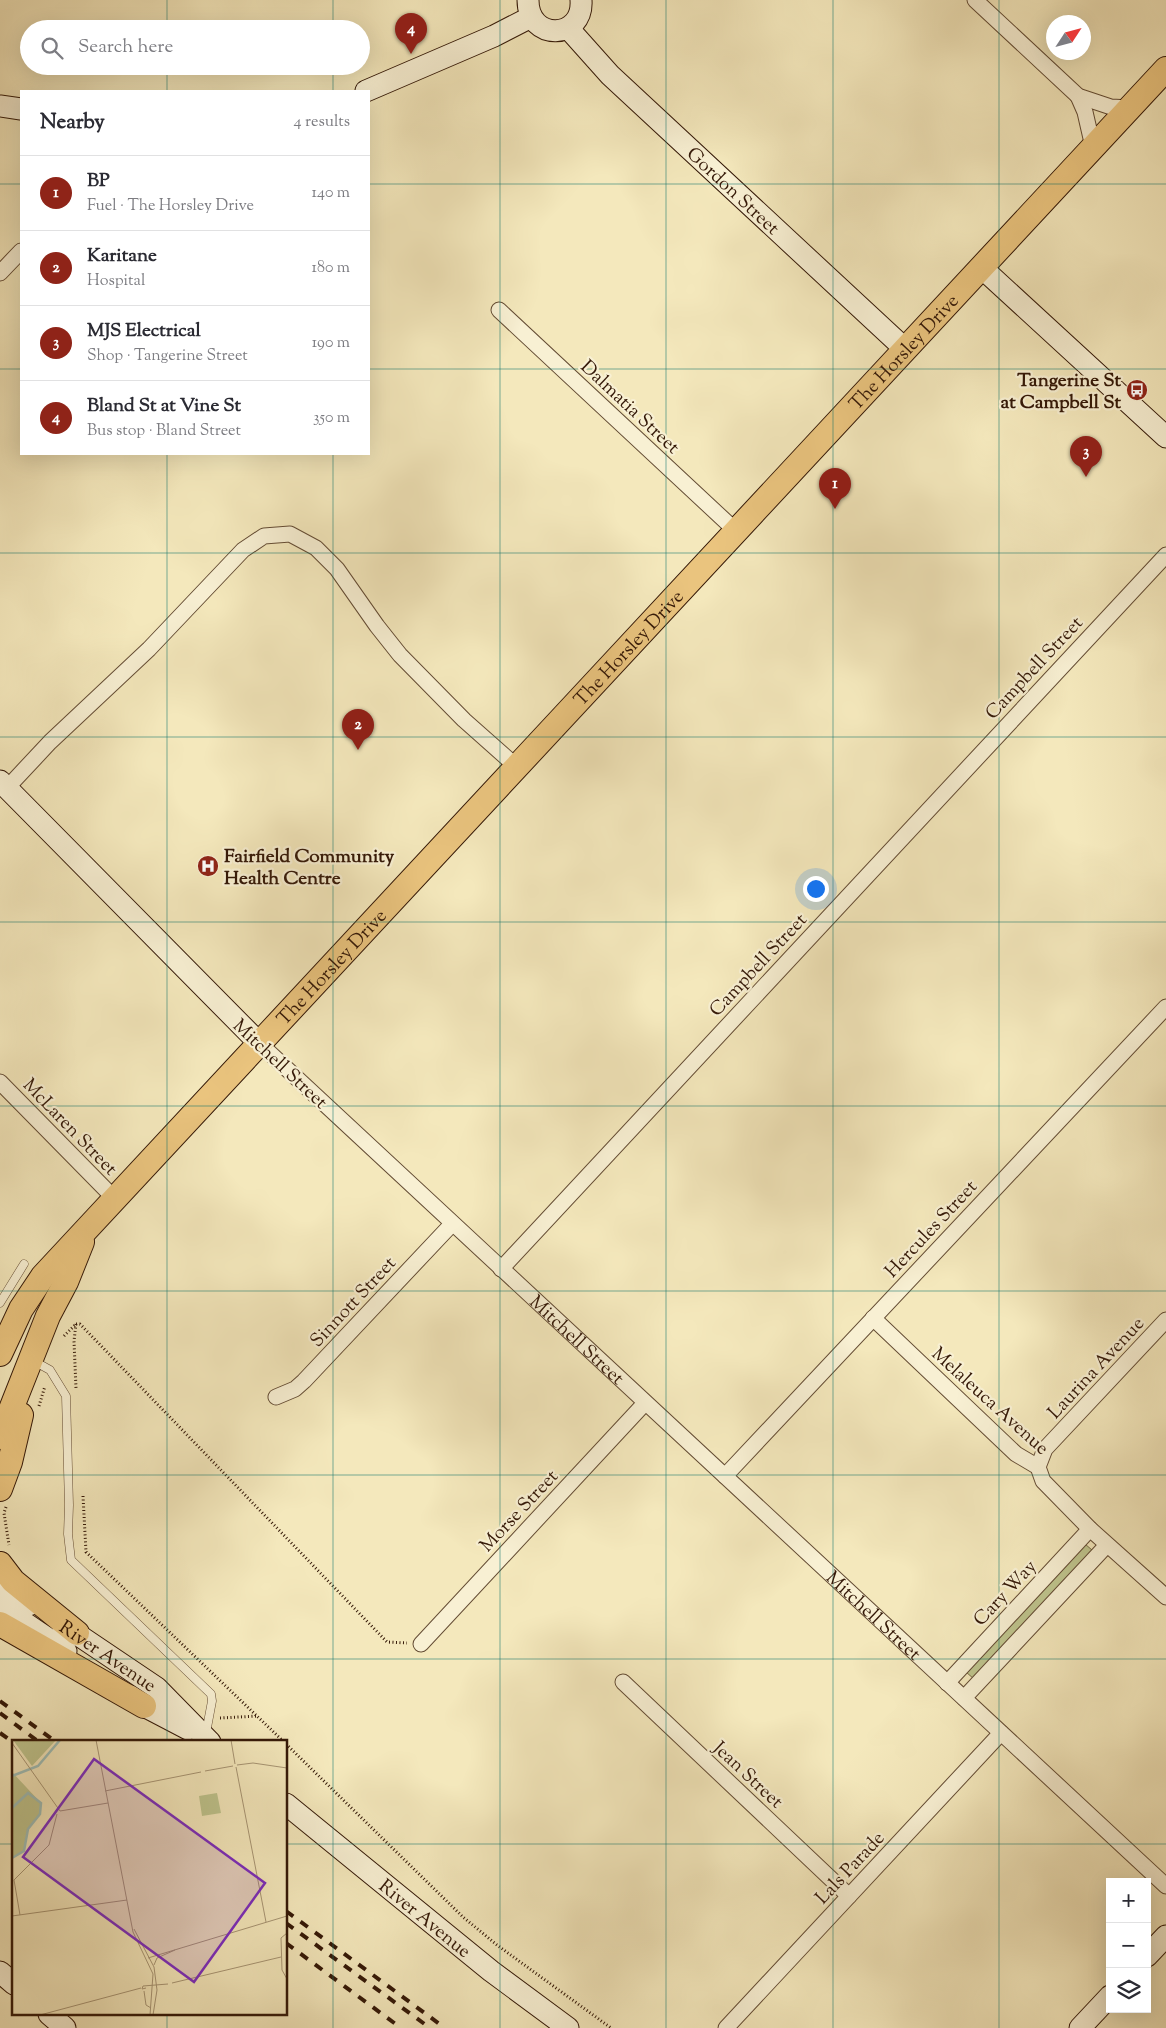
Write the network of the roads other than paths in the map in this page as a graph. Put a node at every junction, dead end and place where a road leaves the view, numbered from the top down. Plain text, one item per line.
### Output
1 (581, 0) edge
2 (975, 0) edge
3 (530, 8) edge
4 (568, 28) junction
5 (1166, 69) edge
6 (368, 90) edge
7 (1078, 96) junction
8 (0, 106) edge
9 (1130, 108) junction
10 (20, 109) edge
11 (1093, 147) junction
12 (20, 251) edge
13 (982, 268) junction
14 (0, 272) edge
15 (499, 310) dead end
16 (905, 349) junction
17 (1166, 437) edge
18 (736, 531) junction
19 (1166, 555) edge
20 (517, 767) junction
21 (3, 784) edge
22 (1166, 1007) edge
23 (259, 1043) junction
24 (0, 1082) edge
25 (114, 1198) junction
26 (452, 1224) junction
27 (89, 1227) junction
28 (24, 1264) dead end
29 (501, 1269) junction
30 (0, 1303) edge
31 (873, 1318) junction
32 (1166, 1320) edge
33 (2, 1346) edge
34 (30, 1359) junction
35 (22, 1381) junction
36 (276, 1397) dead end
37 (645, 1403) junction
38 (0, 1437) edge
39 (1038, 1467) junction
40 (725, 1476) junction
41 (0, 1489) edge
42 (1090, 1529) junction
43 (1107, 1544) junction
44 (0, 1564) edge
45 (0, 1586) edge
46 (1166, 1597) edge
47 (0, 1606) edge
48 (0, 1624) edge
49 (77, 1633) junction
50 (421, 1644) road end
51 (623, 1682) dead end
52 (948, 1683) junction
53 (964, 1698) junction
54 (144, 1706) junction
55 (1001, 1733) junction
56 (208, 1740) edge
57 (288, 1806) edge
58 (1166, 1886) edge
59 (849, 1896) junction
60 (1166, 1936) edge
61 (1151, 1952) edge
62 (0, 1972) edge
63 (12, 1982) edge
64 (1106, 2000) edge
65 (51, 2016) edge
66 (65, 2028) edge
67 (568, 2028) edge
68 (726, 2028) edge
69 (1080, 2028) edge

1 - 4 main road
2 - 7 street
3 - 4 main road
3 - 6 main road
4 - 16 main road, Gordon Street
5 - 9 main road, The Horsley Drive
7 - 9 street
7 - 11 street
8 - 10 main road
9 - 11 main road, The Horsley Drive
11 - 13 main road, The Horsley Drive
12 - 14 street
13 - 16 main road, The Horsley Drive
13 - 17 main road
15 - 18 street, Dalmatia Street
16 - 18 main road, The Horsley Drive
18 - 20 main road, The Horsley Drive
19 - 29 street, Campbell Street
20 - 21 street
20 - 23 main road, The Horsley Drive
21 - 23 main road, Mitchell Street
22 - 31 street, Hercules Street
23 - 25 main road, The Horsley Drive
23 - 26 street, Mitchell Street
24 - 25 street, McLaren Street
25 - 27 main road, The Horsley Drive
26 - 29 street, Mitchell Street
26 - 36 street, Sinnott Street
27 - 33 main road, The Horsley Drive
27 - 34 main road, The Horsley Drive
28 - 30 lane
29 - 37 street, Mitchell Street
31 - 39 street, Melaleuca Avenue
31 - 40 street, Hercules Street
32 - 39 street, Laurina Avenue
34 - 35 main road, The Horsley Drive
34 - 56 lane
35 - 38 main road, The Horsley Drive
35 - 41 main road
37 - 40 street, Mitchell Street
37 - 50 street, Morse Street
39 - 42 street, Melaleuca Avenue
40 - 52 street, Mitchell Street
42 - 43 street, Melaleuca Avenue
42 - 52 street, Cary Way
43 - 46 street, Melaleuca Avenue
43 - 53 street
44 - 49 main road
45 - 49 main road, River Avenue
47 - 54 main road, River Avenue
48 - 54 main road
49 - 56 main road, River Avenue
51 - 59 street, Jean Street
52 - 53 street, Mitchell Street
53 - 55 street, Mitchell Street
54 - 56 main road, River Avenue
55 - 58 street, Mitchell Street
55 - 59 street, Lals Parade
57 - 67 main road, River Avenue
59 - 68 street, Lals Parade
60 - 61 main road
62 - 63 main road
64 - 69 main road
65 - 66 main road

